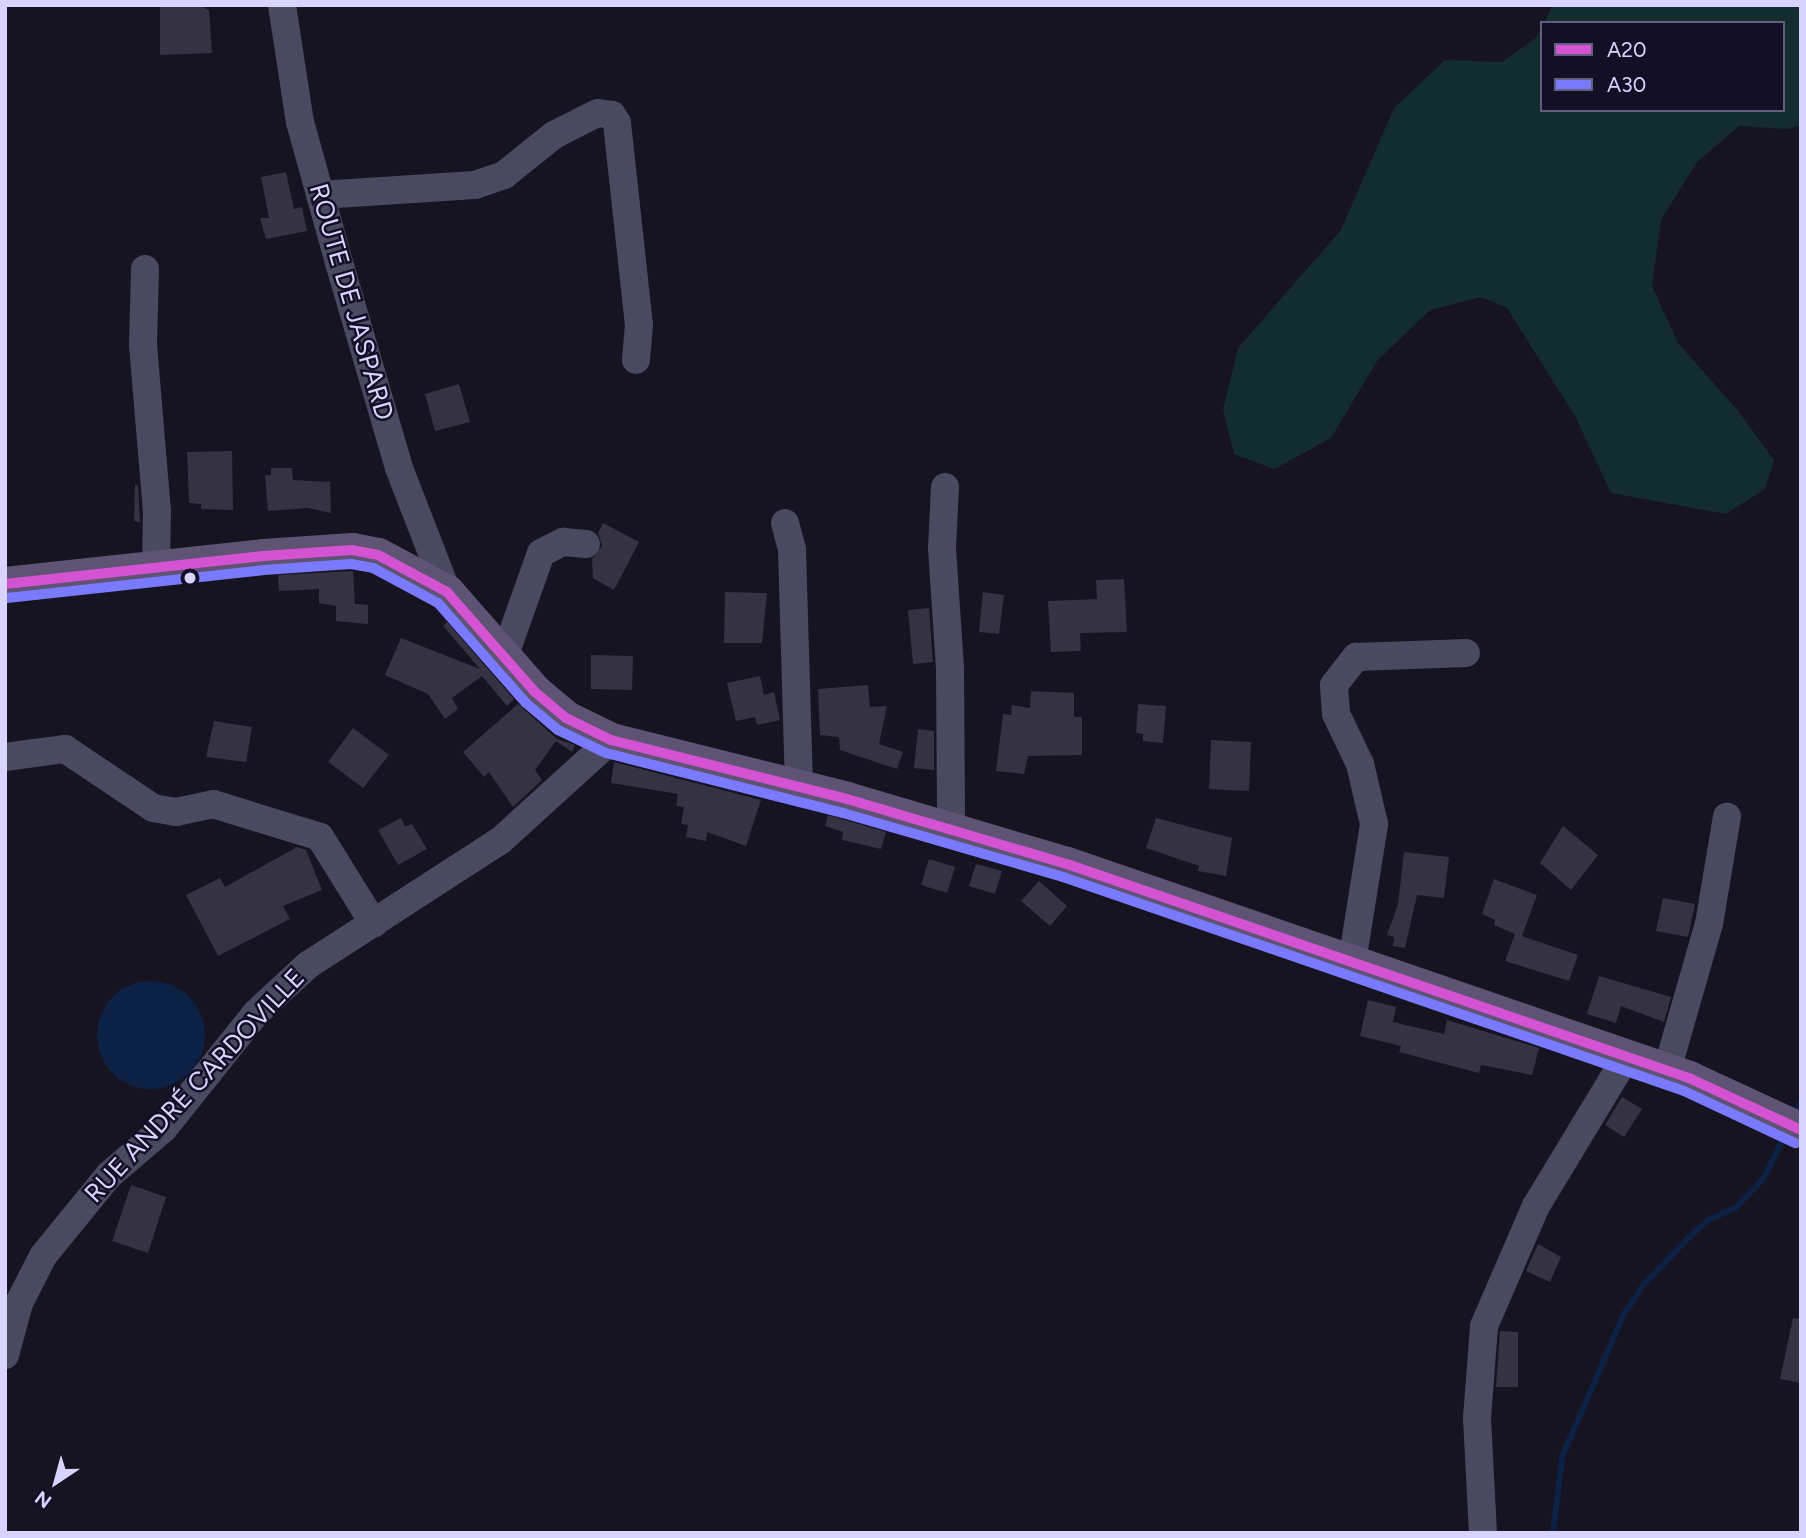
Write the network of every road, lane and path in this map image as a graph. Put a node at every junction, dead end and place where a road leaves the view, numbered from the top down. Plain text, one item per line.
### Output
1 (282, 5) edge
2 (320, 195) junction
3 (145, 270) dead end
4 (636, 360) dead end
5 (945, 487) dead end
6 (785, 523) dead end
7 (586, 544) dead end
8 (156, 568) junction
9 (5, 584) edge
10 (447, 592) junction
11 (1466, 653) dead end
12 (504, 657) junction
13 (611, 740) junction
14 (5, 757) edge
15 (799, 786) junction
16 (1727, 817) dead end
17 (951, 830) junction
18 (374, 924) junction
19 (1352, 962) junction
20 (1627, 1056) junction
21 (1667, 1070) junction
22 (1801, 1130) edge
23 (5, 1355) edge
24 (1483, 1533) edge

1 - 2 street, ROUTE DE JASPARD
2 - 4 street
2 - 10 street, ROUTE DE JASPARD
3 - 8 street
5 - 17 street
6 - 15 street
7 - 12 street
8 - 9 main road
8 - 10 main road
10 - 12 main road
11 - 19 street
12 - 13 main road
13 - 15 main road
13 - 18 street, RUE ANDRÉ CARDOVILLE
14 - 18 street
15 - 17 main road
16 - 21 street
17 - 19 main road
18 - 23 street, RUE ANDRÉ CARDOVILLE
19 - 20 main road
20 - 21 main road
20 - 24 street
21 - 22 main road

